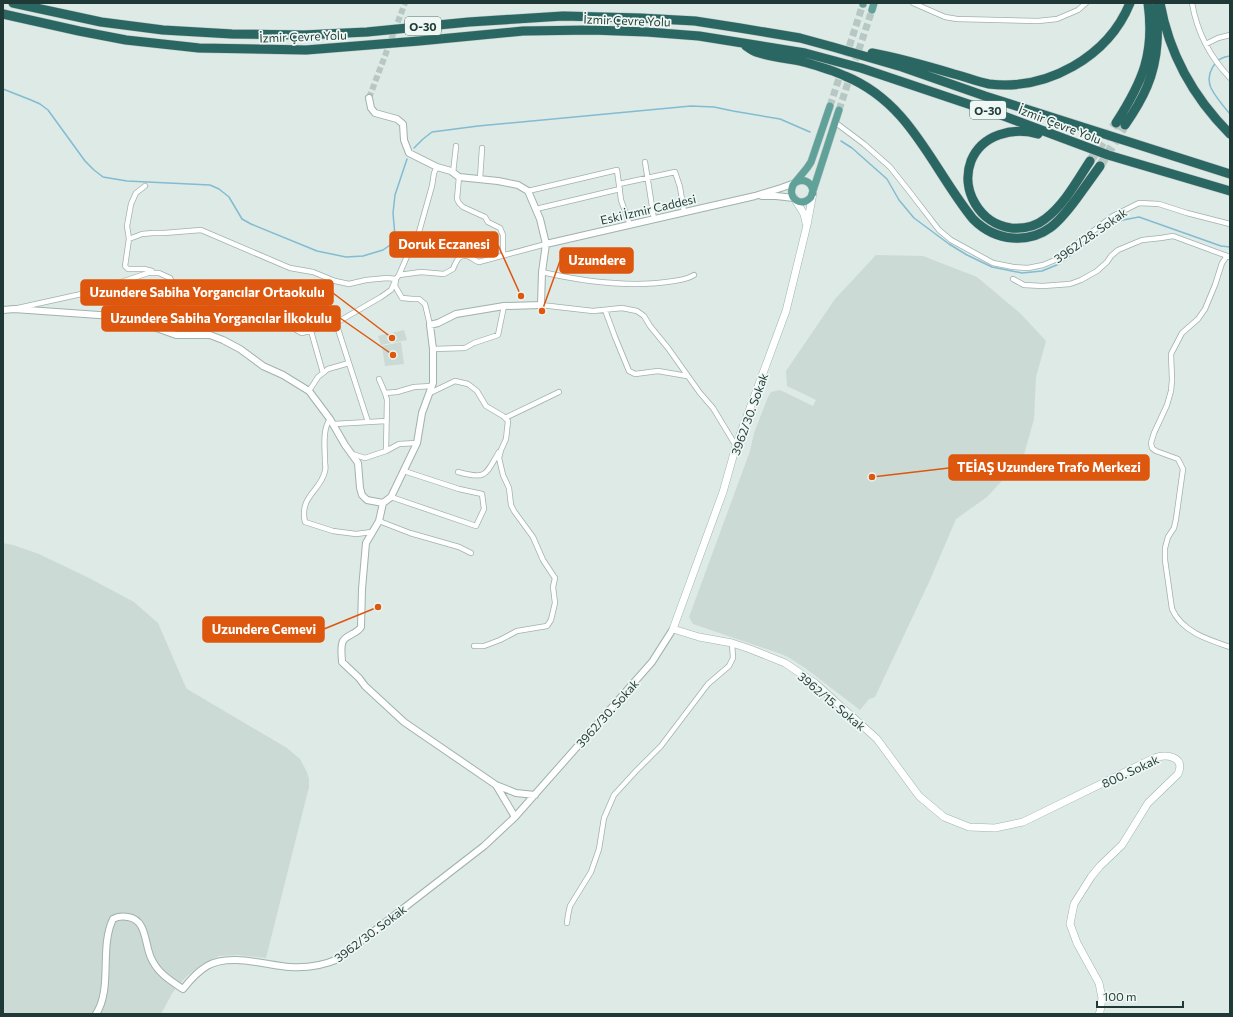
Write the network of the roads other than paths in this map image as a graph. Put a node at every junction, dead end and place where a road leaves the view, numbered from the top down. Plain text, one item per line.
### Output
1 (13, 3) edge
2 (912, 3) edge
3 (1086, 3) edge
4 (1130, 3) edge
5 (1148, 3) edge
6 (1157, 3) edge
7 (1160, 3) edge
8 (1192, 3) edge
9 (3, 14) edge
10 (1230, 35) edge
11 (741, 43) junction
12 (1206, 44) junction
13 (833, 46) junction
14 (1230, 78) edge
15 (369, 98) dead end
16 (830, 106) tunnel mouth
17 (840, 110) tunnel mouth
18 (836, 123) junction
19 (1230, 134) edge
20 (456, 146) dead end
21 (482, 148) dead end
22 (1108, 155) junction
23 (645, 162) dead end
24 (1090, 162) tunnel mouth
25 (1100, 166) tunnel mouth
26 (437, 167) junction
27 (453, 173) junction
28 (1230, 174) edge
29 (459, 177) junction
30 (648, 178) junction
31 (480, 179) junction
32 (795, 183) junction
33 (145, 186) dead end
34 (619, 186) junction
35 (528, 191) junction
36 (1230, 191) edge
37 (813, 193) junction
38 (755, 196) junction
39 (794, 198) junction
40 (536, 209) junction
41 (684, 212) junction
42 (654, 218) junction
43 (1230, 224) edge
44 (807, 225) junction
45 (630, 226) junction
46 (129, 239) junction
47 (546, 244) junction
48 (503, 256) junction
49 (1228, 256) edge
50 (159, 272) junction
51 (542, 272) junction
52 (694, 275) dead end
53 (398, 277) junction
54 (1013, 278) dead end
55 (504, 306) junction
56 (541, 306) junction
57 (14, 309) junction
58 (3, 310) edge
59 (605, 310) junction
60 (336, 323) junction
61 (430, 325) junction
62 (311, 331) junction
63 (433, 349) junction
64 (349, 363) junction
65 (324, 373) junction
66 (687, 376) junction
67 (379, 379) dead end
68 (432, 386) junction
69 (309, 391) junction
70 (559, 392) dead end
71 (386, 393) junction
72 (430, 393) junction
73 (505, 418) junction
74 (332, 421) junction
75 (386, 421) junction
76 (368, 422) junction
77 (417, 442) junction
78 (736, 446) junction
79 (500, 450) junction
80 (386, 451) junction
81 (352, 454) junction
82 (404, 471) junction
83 (458, 472) dead end
84 (390, 497) junction
85 (383, 503) junction
86 (379, 521) junction
87 (372, 532) junction
88 (471, 553) dead end
89 (673, 629) junction
90 (732, 643) junction
91 (474, 646) dead end
92 (1230, 646) edge
93 (877, 739) joint
94 (496, 785) junction
95 (535, 795) junction
96 (515, 817) junction
97 (567, 923) dead end
98 (96, 1014) edge
99 (1099, 1014) edge

1 - 13 highway, İzmir Çevre Yolu / O-30
2 - 3 street
4 - 13 highway
5 - 6 highway
7 - 19 highway
8 - 12 street
9 - 11 highway, İzmir Çevre Yolu / O-30
10 - 12 street
11 - 22 highway, İzmir Çevre Yolu / O-30
11 - 25 highway
12 - 14 street
13 - 28 highway, İzmir Çevre Yolu / O-30
15 - 26 street
16 - 32 main road
17 - 18 main road
18 - 37 main road
18 - 43 street, 3962/28. Sokak
20 - 27 street
21 - 31 street
22 - 24 highway
22 - 36 highway, İzmir Çevre Yolu / O-30
23 - 30 street
26 - 27 street
26 - 53 street
27 - 29 street
29 - 31 street
29 - 48 street
30 - 34 street
30 - 41 street
30 - 42 street
31 - 35 street
32 - 37 main road
32 - 38 street, Eski İzmir Caddesi
32 - 39 main road
33 - 46 street
34 - 35 street
34 - 40 street
34 - 45 street
35 - 40 street
37 - 39 main road
37 - 44 main road, 3962/30. Sokak
38 - 39 street, Eski İzmir Caddesi
38 - 41 street, Eski İzmir Caddesi
39 - 44 main road
40 - 47 street
41 - 42 street, Eski İzmir Caddesi
42 - 45 street, Eski İzmir Caddesi
44 - 78 main road, 3962/30. Sokak
45 - 47 street, Eski İzmir Caddesi
46 - 50 street
46 - 53 street
47 - 48 street
47 - 51 street
48 - 53 street
49 - 54 street
49 - 92 street
50 - 57 street
50 - 62 street
51 - 52 street
51 - 56 street
53 - 60 street
53 - 61 street
55 - 56 street
55 - 61 street
55 - 63 street
56 - 59 street
57 - 58 street
57 - 69 street
59 - 66 street
59 - 66 street
60 - 62 street
60 - 64 street
61 - 63 street
62 - 65 street
63 - 68 street
64 - 65 street
64 - 76 street
65 - 69 street
66 - 78 street
67 - 71 street
68 - 71 street
68 - 72 street
69 - 74 street
70 - 73 street
71 - 75 street
72 - 73 street
72 - 77 street
73 - 79 street
74 - 76 street
74 - 81 street
74 - 87 street
75 - 76 street
75 - 80 street
77 - 80 street
77 - 82 street
78 - 89 main road, 3962/30. Sokak
79 - 83 street
79 - 91 street
80 - 81 street
81 - 85 street
82 - 84 street
82 - 84 street
84 - 85 street
85 - 86 street
86 - 87 street
86 - 88 street
87 - 94 street
89 - 90 main road, 3962/15. Sokak
89 - 95 street, 3962/30. Sokak
90 - 93 main road, 3962/15. Sokak
90 - 97 street
93 - 99 main road, 800. Sokak
94 - 95 street
94 - 96 street
95 - 96 street, 3962/30. Sokak
96 - 98 street, 3962/30. Sokak

